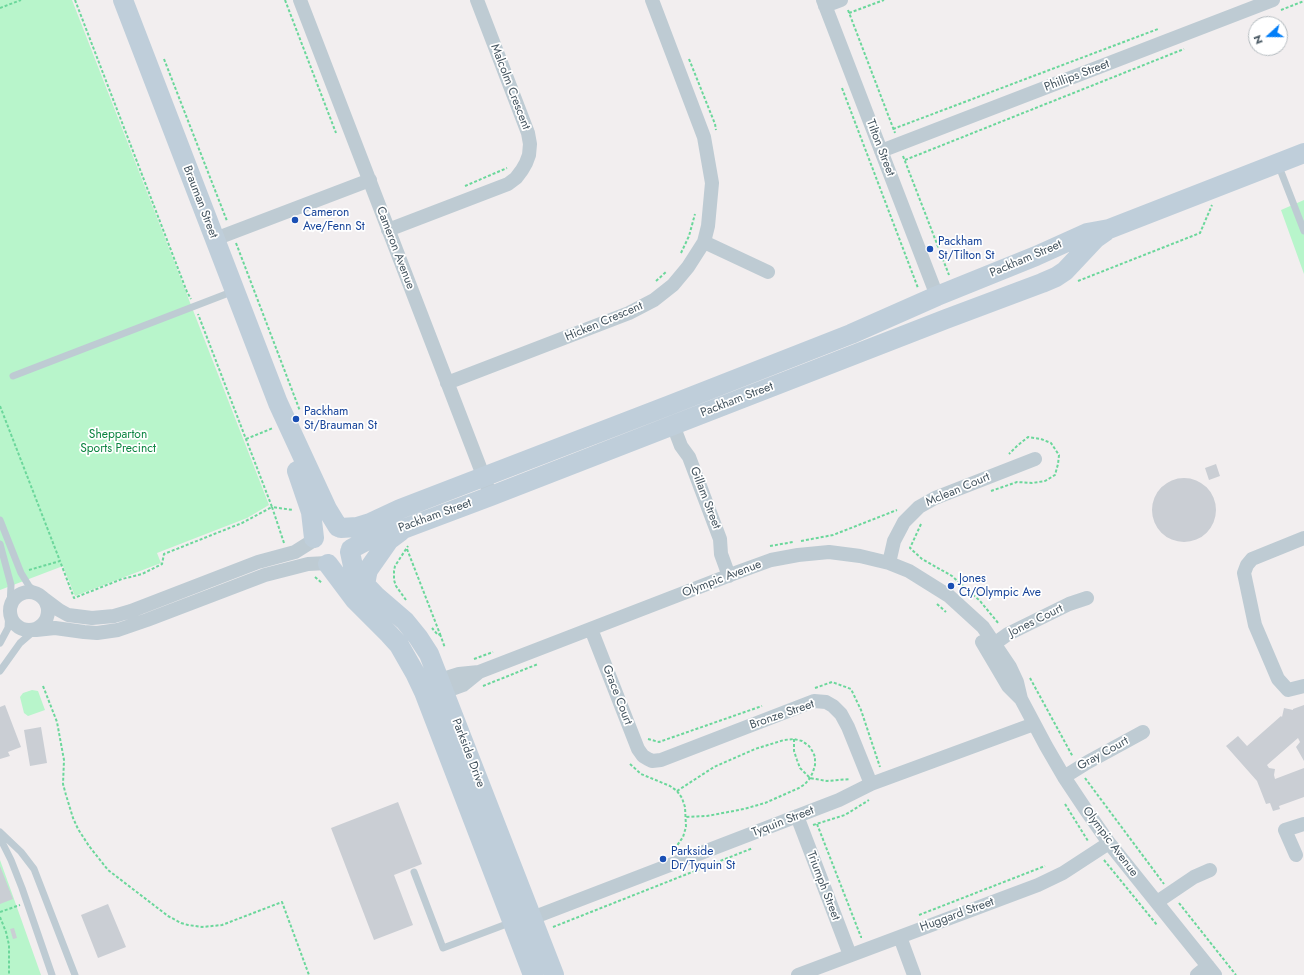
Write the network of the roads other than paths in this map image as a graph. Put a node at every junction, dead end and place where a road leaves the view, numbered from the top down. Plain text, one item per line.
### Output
1 (123, 0) edge
2 (300, 0) edge
3 (477, 0) edge
4 (652, 0) edge
5 (841, 0) edge
6 (824, 3) edge
7 (1274, 7) edge
8 (881, 151) junction
9 (1304, 153) edge
10 (1278, 163) junction
11 (370, 180) junction
12 (1109, 229) junction
13 (388, 230) junction
14 (1304, 231) edge
15 (214, 239) junction
16 (704, 242) junction
17 (768, 272) dead end
18 (235, 291) junction
19 (937, 296) junction
20 (946, 319) junction
21 (13, 376) dead end
22 (447, 383) junction
23 (670, 405) junction
24 (677, 423) junction
25 (1035, 458) dead end
26 (302, 469) junction
27 (483, 476) junction
28 (491, 496) junction
29 (0, 520) edge
30 (340, 527) junction
31 (406, 528) junction
32 (1304, 538) edge
33 (314, 539) junction
34 (0, 544) edge
35 (351, 551) junction
36 (889, 563) junction
37 (327, 564) junction
38 (733, 574) junction
39 (365, 585) junction
40 (41, 596) junction
41 (1087, 598) dead end
42 (10, 609) junction
43 (591, 629) junction
44 (35, 630) junction
45 (996, 642) junction
46 (0, 643) edge
47 (0, 671) edge
48 (442, 686) junction
49 (1304, 686) edge
50 (424, 692) junction
51 (1034, 724) junction
52 (1143, 732) dead end
53 (648, 759) joint
54 (1064, 777) junction
55 (871, 784) junction
56 (797, 816) junction
57 (1304, 824) edge
58 (0, 832) edge
59 (0, 838) edge
60 (1110, 843) junction
61 (1296, 855) dead end
62 (1210, 870) dead end
63 (414, 872) dead end
64 (1157, 902) junction
65 (532, 918) junction
66 (513, 923) junction
67 (900, 937) junction
68 (850, 955) junction
69 (1206, 972) edge
70 (52, 975) edge
71 (75, 975) edge
72 (533, 975) edge
73 (554, 975) edge
74 (798, 975) edge
75 (914, 975) edge

1 - 15 street, Brauman Street
2 - 11 street, Cameron Avenue
3 - 13 street, Malcolm Crescent
4 - 16 street, Hicken Crescent
5 - 6 street
6 - 8 street, Tilton Street
7 - 8 street, Phillips Street
8 - 19 street, Tilton Street
9 - 10 street, Packham Street
10 - 12 street, Packham Street
10 - 14 lane
11 - 13 street, Cameron Avenue
11 - 15 street
12 - 19 street, Packham Street
12 - 20 street, Packham Street
13 - 22 street, Cameron Avenue
15 - 18 street, Brauman Street
16 - 17 street
16 - 22 street, Hicken Crescent
18 - 21 lane
18 - 26 street, Brauman Street
19 - 20 street
19 - 23 street, Packham Street
20 - 24 street, Packham Street
22 - 27 street, Cameron Avenue
23 - 24 street
23 - 27 street, Packham Street
24 - 28 street, Packham Street
24 - 38 street, Gillam Street
25 - 36 street, Mclean Court
26 - 30 street, Brauman Street
26 - 33 street, Brauman Street
27 - 28 street, Cameron Avenue
27 - 30 street, Packham Street
28 - 31 street, Packham Street
29 - 40 lane
30 - 33 street
30 - 35 street
31 - 35 street, Packham Street
31 - 39 street
32 - 49 street
33 - 37 street
33 - 40 street
34 - 42 lane
35 - 37 street
35 - 39 street, Parkside Drive
36 - 38 street, Olympic Avenue
36 - 45 street, Olympic Avenue
37 - 44 street
37 - 50 street, Parkside Drive
38 - 43 street, Olympic Avenue
39 - 48 street, Parkside Drive
40 - 42 street
40 - 44 street
41 - 45 street, Jones Court
42 - 44 street
42 - 46 lane
43 - 48 street, Olympic Avenue
43 - 53 street, Grace Court
44 - 47 lane
45 - 51 street, Olympic Avenue
48 - 50 street
48 - 65 street, Parkside Drive
50 - 66 street, Parkside Drive
51 - 54 street, Olympic Avenue
51 - 55 street, Tyquin Street
52 - 54 street, Gray Court
53 - 55 street, Bronze Street
54 - 60 street, Olympic Avenue
55 - 56 street, Tyquin Street
56 - 65 street, Tyquin Street
56 - 68 street, Triumph Street
57 - 61 street
58 - 71 lane
59 - 70 lane
60 - 64 street, Olympic Avenue
60 - 67 street, Huggard Street
62 - 64 street
63 - 66 lane
64 - 69 street, Olympic Avenue
65 - 66 street
65 - 73 street, Parkside Drive
66 - 72 street, Parkside Drive
67 - 68 street, Huggard Street
67 - 75 street
68 - 74 street, Huggard Street

